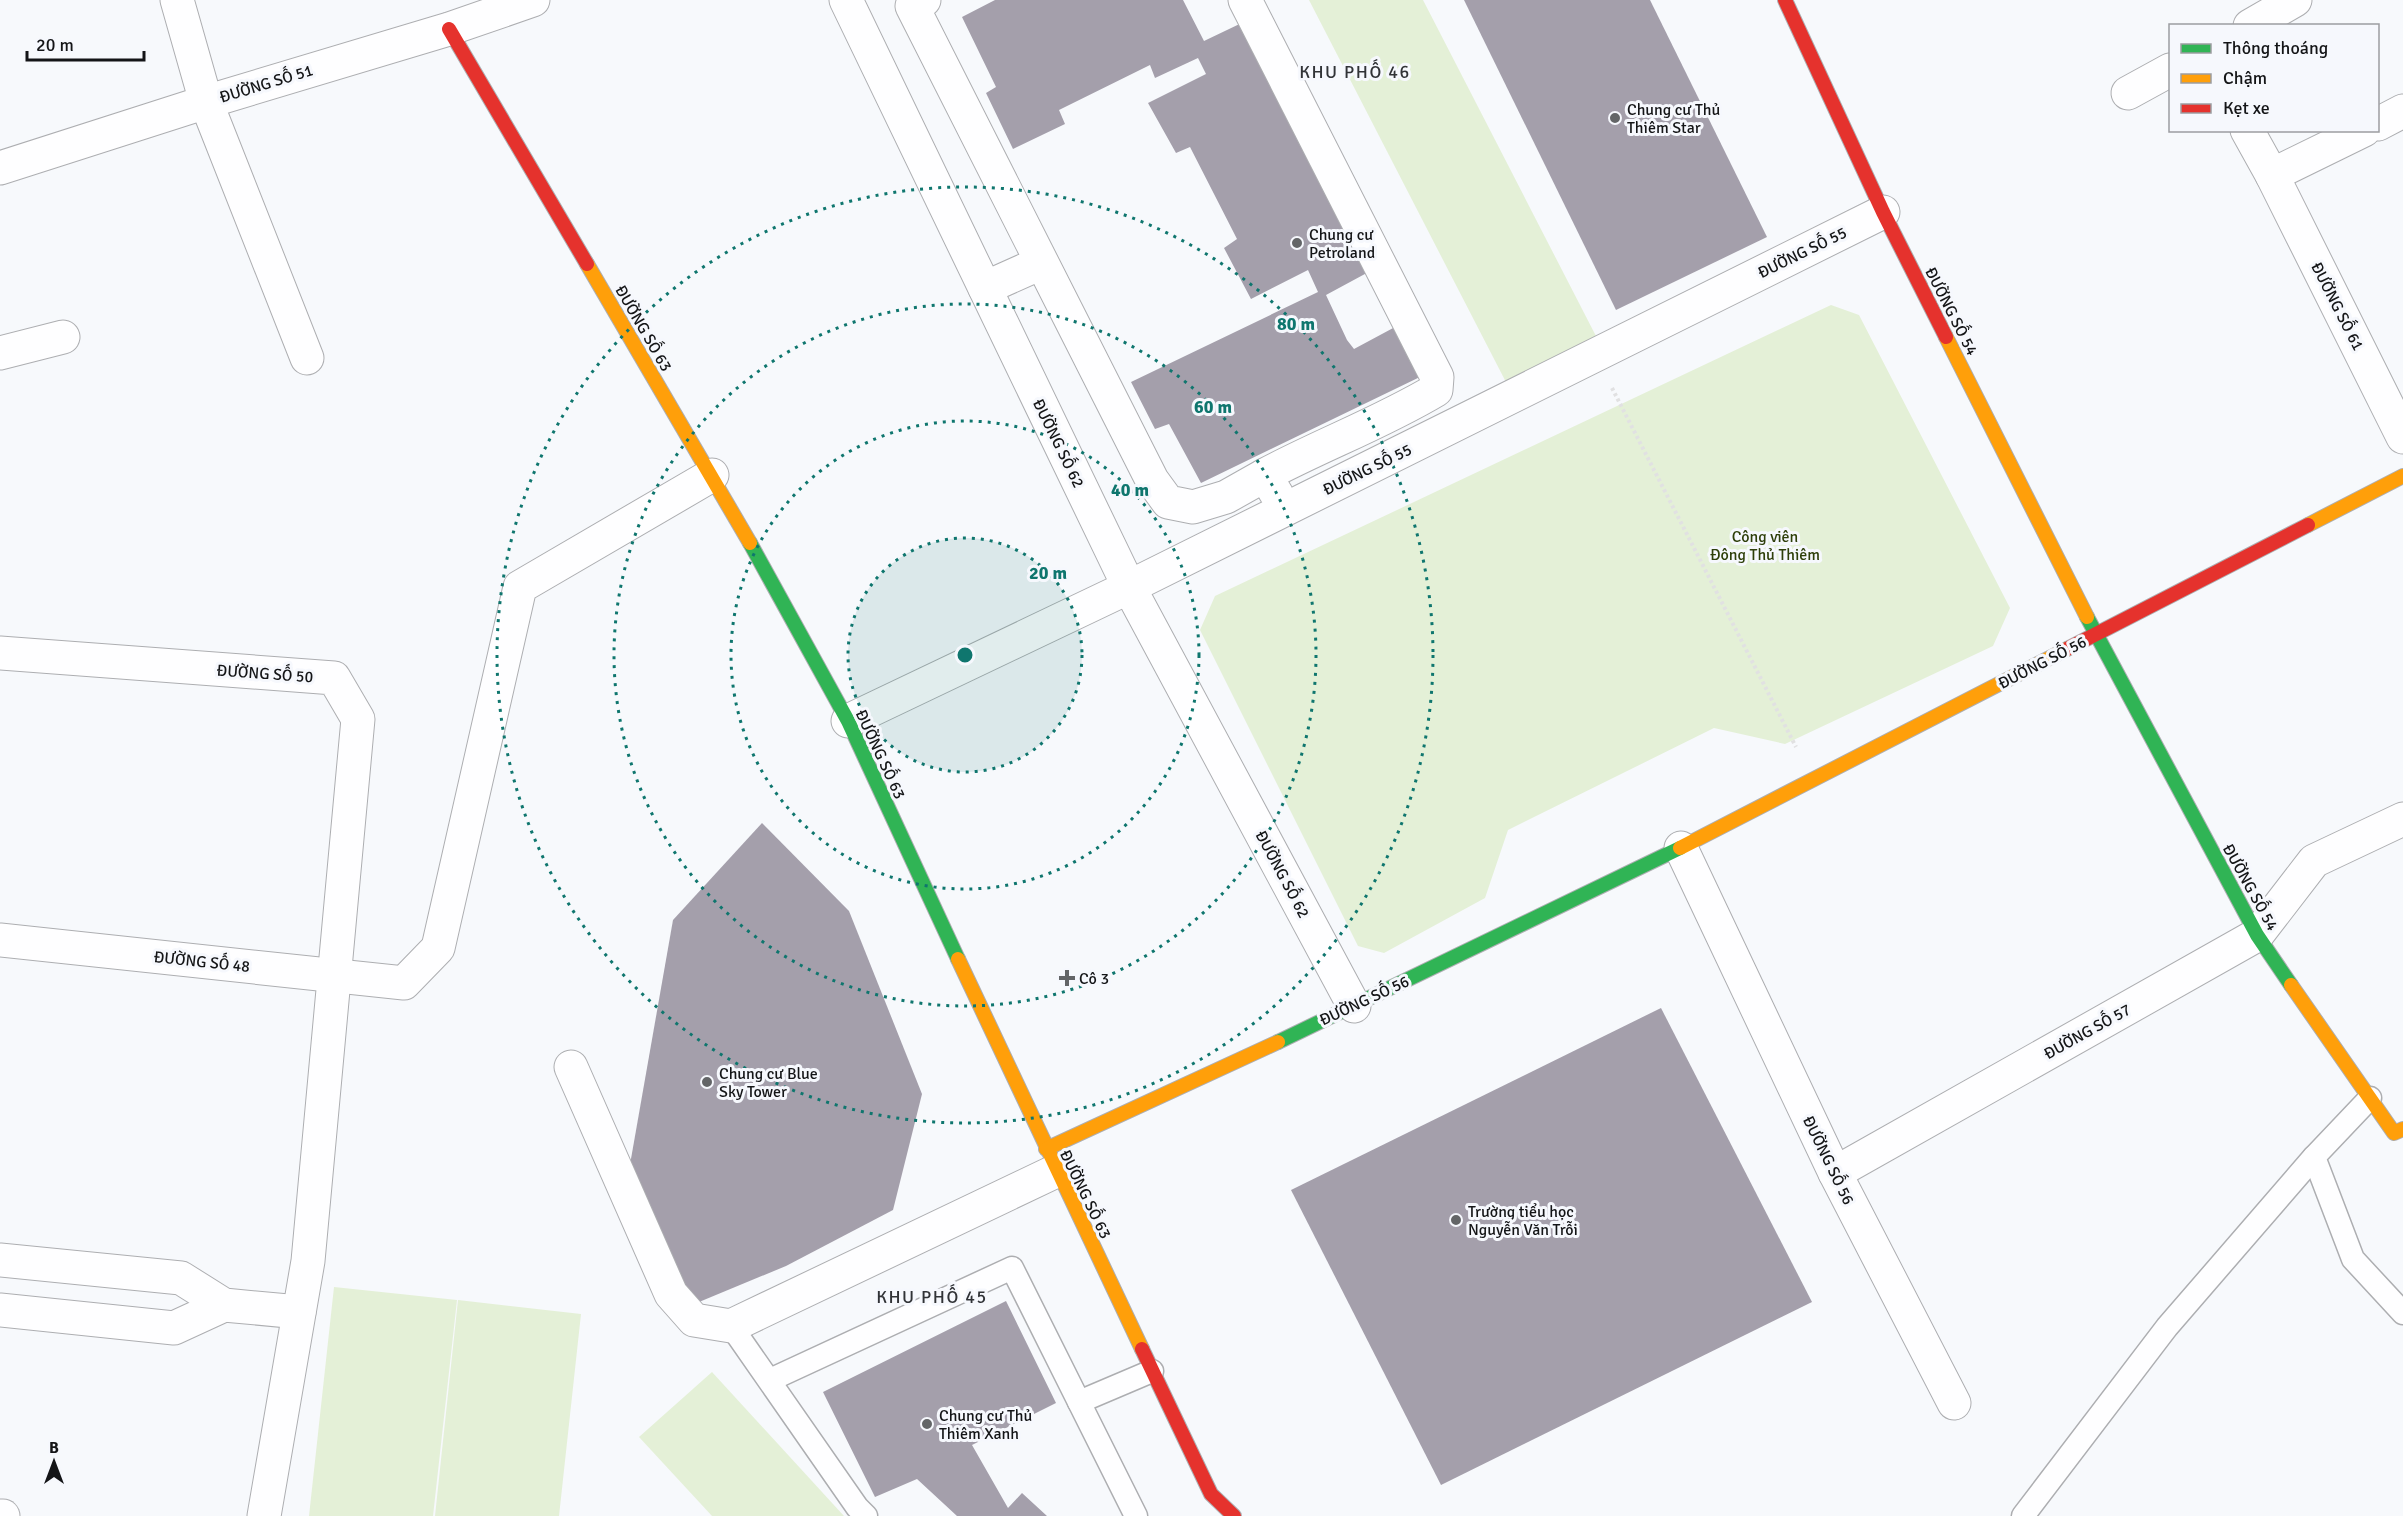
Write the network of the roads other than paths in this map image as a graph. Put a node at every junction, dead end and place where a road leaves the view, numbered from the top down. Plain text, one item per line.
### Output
1 (177, 0) edge
2 (533, 0) edge
3 (846, 0) edge
4 (924, 0) edge
5 (1245, 0) edge
6 (1785, 0) edge
7 (2295, 0) edge
8 (2253, 24) edge
9 (449, 29) junction
10 (2169, 71) edge
11 (2128, 93) dead end
12 (206, 102) junction
13 (2403, 111) edge
14 (2379, 123) edge
15 (2248, 132) edge
16 (2360, 132) edge
17 (0, 168) edge
18 (2272, 175) junction
19 (1883, 212) junction
20 (1041, 263) junction
21 (985, 288) junction
22 (63, 337) dead end
23 (0, 352) edge
24 (307, 358) dead end
25 (2403, 437) edge
26 (712, 475) junction
27 (1265, 475) junction
28 (2403, 476) edge
29 (1285, 509) junction
30 (1129, 587) junction
31 (2096, 634) junction
32 (0, 653) edge
33 (848, 721) junction
34 (2403, 819) edge
35 (1681, 848) junction
36 (2257, 935) junction
37 (0, 940) edge
38 (334, 974) junction
39 (1354, 1006) junction
40 (572, 1067) dead end
41 (2370, 1098) junction
42 (2403, 1129) edge
43 (2314, 1156) junction
44 (1051, 1160) junction
45 (1835, 1173) junction
46 (0, 1260) edge
47 (224, 1305) junction
48 (0, 1310) edge
49 (299, 1312) junction
50 (2403, 1313) edge
51 (731, 1326) junction
52 (1152, 1371) junction
53 (770, 1380) junction
54 (1079, 1402) junction
55 (1954, 1403) dead end
56 (264, 1516) edge
57 (866, 1516) edge
58 (1136, 1516) edge
59 (1234, 1516) edge
60 (2023, 1516) edge

1 - 12 street
2 - 9 street, ĐƯỜNG SỐ 51
3 - 21 street, ĐƯỜNG SỐ 62
4 - 20 street
5 - 27 street
6 - 19 street, ĐƯỜNG SỐ 54
7 - 8 street
9 - 12 street, ĐƯỜNG SỐ 51
9 - 26 street, ĐƯỜNG SỐ 63
10 - 11 street
12 - 17 street, ĐƯỜNG SỐ 51
12 - 24 street
13 - 14 street
15 - 18 street, ĐƯỜNG SỐ 61
16 - 18 street
18 - 25 street, ĐƯỜNG SỐ 61
19 - 29 street, ĐƯỜNG SỐ 55
19 - 31 street, ĐƯỜNG SỐ 54
20 - 21 street
20 - 27 street
21 - 30 street, ĐƯỜNG SỐ 62
22 - 23 street
26 - 33 street, ĐƯỜNG SỐ 63
26 - 38 street, ĐƯỜNG SỐ 48
27 - 29 street
28 - 31 street, ĐƯỜNG SỐ 56
29 - 30 street, ĐƯỜNG SỐ 55
30 - 33 street, ĐƯỜNG SỐ 55
30 - 39 street, ĐƯỜNG SỐ 62
31 - 35 street, ĐƯỜNG SỐ 56
31 - 36 street, ĐƯỜNG SỐ 54
32 - 38 street, ĐƯỜNG SỐ 50
33 - 44 street, ĐƯỜNG SỐ 63
34 - 36 street, ĐƯỜNG SỐ 57
35 - 39 street, ĐƯỜNG SỐ 56
35 - 45 street, ĐƯỜNG SỐ 56
36 - 41 street, ĐƯỜNG SỐ 54
36 - 45 street, ĐƯỜNG SỐ 57
37 - 38 street, ĐƯỜNG SỐ 48
38 - 49 street
39 - 44 street, ĐƯỜNG SỐ 56
40 - 51 street
41 - 42 street, ĐƯỜNG SỐ 54
41 - 43 lane
43 - 50 lane
43 - 60 lane
44 - 51 street
44 - 52 street, ĐƯỜNG SỐ 63
45 - 55 street, ĐƯỜNG SỐ 56
46 - 47 street
47 - 48 street
47 - 49 street
49 - 56 street
51 - 53 lane
52 - 54 lane
52 - 59 street, ĐƯỜNG SỐ 63
53 - 54 lane
53 - 57 lane
54 - 58 lane

